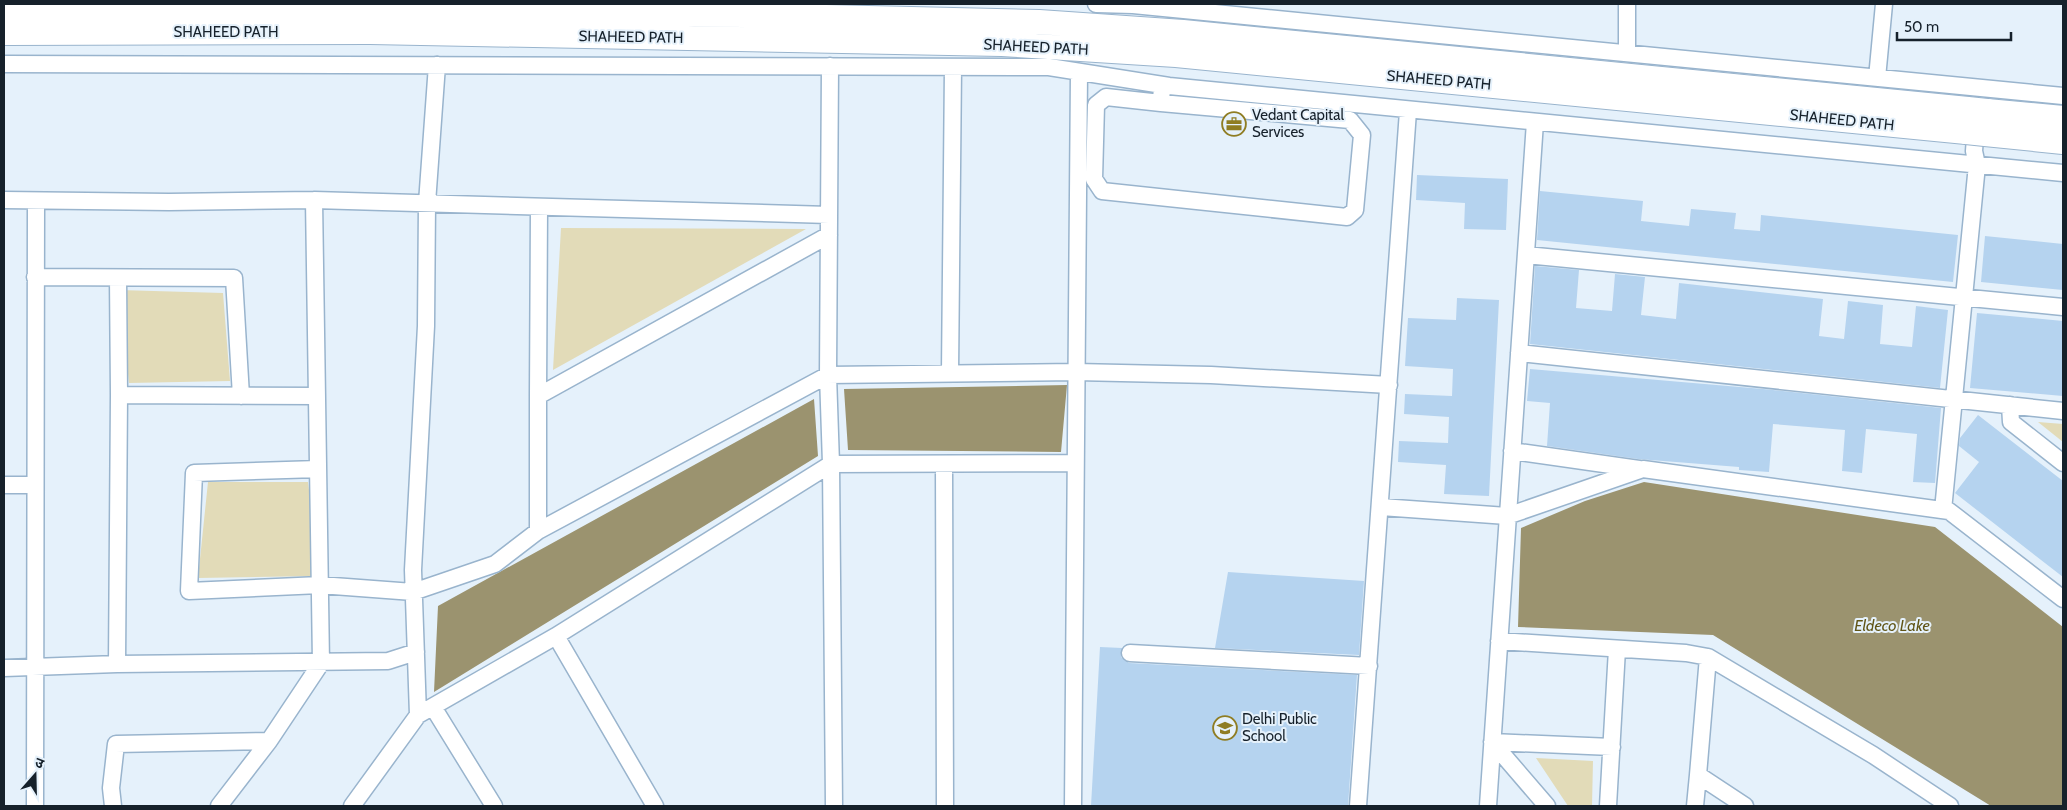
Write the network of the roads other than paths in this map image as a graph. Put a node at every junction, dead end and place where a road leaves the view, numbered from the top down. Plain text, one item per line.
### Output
1 (1096, 4) edge
2 (1101, 4) edge
3 (1627, 4) edge
4 (1884, 4) edge
5 (4, 10) edge
6 (4, 33) edge
7 (1627, 54) junction
8 (4, 64) edge
9 (437, 65) junction
10 (830, 66) junction
11 (953, 67) junction
12 (1080, 72) junction
13 (1877, 78) junction
14 (1162, 86) junction
15 (1979, 88) junction
16 (2063, 96) edge
17 (1161, 103) junction
18 (1275, 105) junction
19 (1408, 111) junction
20 (2063, 118) edge
21 (1535, 122) junction
22 (2063, 142) edge
23 (1977, 164) junction
24 (2063, 173) edge
25 (4, 200) edge
26 (314, 200) junction
27 (36, 202) junction
28 (427, 202) junction
29 (539, 208) junction
30 (829, 215) junction
31 (829, 235) junction
32 (1526, 254) junction
33 (35, 277) junction
34 (118, 278) junction
35 (1964, 298) junction
36 (2063, 307) edge
37 (1519, 353) junction
38 (1076, 372) junction
39 (950, 373) junction
40 (828, 375) junction
41 (1389, 385) junction
42 (119, 395) junction
43 (242, 396) junction
44 (317, 396) junction
45 (538, 396) junction
46 (1954, 399) junction
47 (2010, 406) junction
48 (2063, 411) edge
49 (1512, 451) junction
50 (1075, 463) junction
51 (2063, 463) edge
52 (831, 464) junction
53 (944, 464) junction
54 (318, 469) junction
55 (1642, 469) junction
56 (4, 485) edge
57 (35, 485) junction
58 (1381, 507) junction
59 (1943, 510) junction
60 (1507, 516) junction
61 (538, 531) junction
62 (320, 585) junction
63 (413, 592) junction
64 (2063, 599) edge
65 (556, 636) junction
66 (1499, 641) junction
67 (1617, 649) junction
68 (416, 652) junction
69 (1130, 653) dead end
70 (1708, 657) junction
71 (321, 663) junction
72 (117, 664) junction
73 (35, 666) junction
74 (1369, 666) junction
75 (4, 668) edge
76 (433, 707) junction
77 (418, 715) junction
78 (269, 742) junction
79 (1492, 742) junction
80 (1612, 747) junction
81 (1698, 775) junction
82 (35, 806) edge
83 (113, 806) edge
84 (218, 806) edge
85 (352, 806) edge
86 (494, 806) edge
87 (655, 806) edge
88 (834, 806) edge
89 (946, 806) edge
90 (1073, 806) edge
91 (1358, 806) edge
92 (1488, 806) edge
93 (1547, 806) edge
94 (1608, 806) edge
95 (1695, 806) edge
96 (1745, 806) edge
97 (1950, 806) edge

1 - 2 street
2 - 7 street
3 - 7 street
4 - 13 street
5 - 20 highway, SHAHEED PATH
6 - 22 highway, SHAHEED PATH
7 - 13 street
8 - 9 street
9 - 10 street
9 - 28 street
10 - 11 street
10 - 30 street
11 - 12 street
11 - 39 street
12 - 14 street
12 - 38 street
13 - 15 street
14 - 17 street
14 - 18 street
15 - 16 street
15 - 23 street
17 - 18 street
17 - 18 street
18 - 19 street
19 - 21 street
19 - 41 street
21 - 23 street
21 - 32 street
23 - 24 street
23 - 35 street
25 - 27 street
26 - 27 street
26 - 28 street
26 - 44 street
27 - 33 street
28 - 29 street
28 - 63 street
29 - 30 street
29 - 45 street
30 - 31 street
31 - 40 street
31 - 45 street
32 - 35 street
32 - 37 street
33 - 34 street
33 - 57 street
34 - 42 street
34 - 43 street
35 - 36 street
35 - 46 street
37 - 46 street
37 - 49 street
38 - 39 street
38 - 41 street
38 - 50 street
39 - 40 street
40 - 52 street
40 - 61 street
41 - 58 street
42 - 43 street
42 - 72 street
43 - 44 street
44 - 54 street
45 - 61 street
46 - 47 street
46 - 59 street
47 - 48 street
47 - 51 street
49 - 55 street
49 - 60 street
50 - 53 street
50 - 90 street
52 - 53 street
52 - 65 street
52 - 88 street
53 - 89 street
54 - 62 street
54 - 62 street
55 - 59 street
55 - 60 street
56 - 57 street
57 - 73 street
58 - 60 street
58 - 74 street
59 - 64 street
60 - 66 street
61 - 63 street
62 - 63 street
62 - 71 street
63 - 68 street
65 - 76 street
65 - 87 street
66 - 67 street
66 - 79 street
67 - 70 street
67 - 80 street
68 - 71 street
68 - 77 street
69 - 74 street
70 - 81 street
70 - 97 street
71 - 72 street
71 - 78 street
72 - 73 street
73 - 75 street
73 - 82 street
74 - 91 street
76 - 77 street
76 - 86 street
77 - 85 street
78 - 83 street
78 - 84 street
79 - 80 street
79 - 92 street
79 - 93 street
80 - 94 street
81 - 95 street
81 - 96 street

